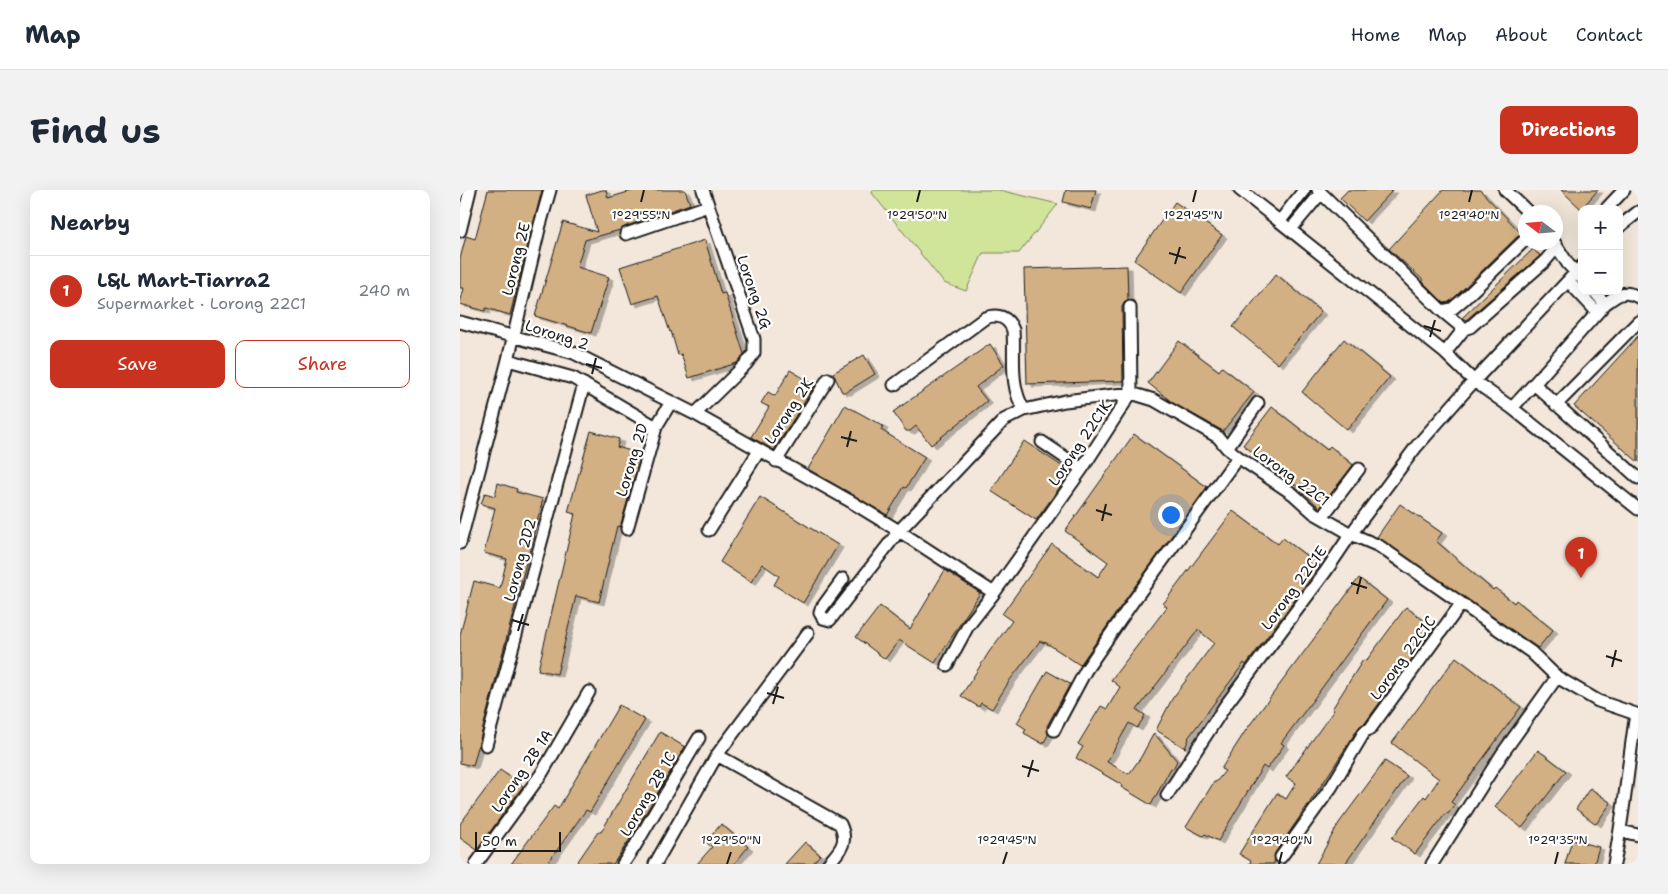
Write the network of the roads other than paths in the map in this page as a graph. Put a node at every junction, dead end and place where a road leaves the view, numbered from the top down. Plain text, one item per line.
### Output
1 (470, 190) edge
2 (550, 190) edge
3 (703, 190) edge
4 (1240, 190) edge
5 (1304, 190) edge
6 (1506, 190) edge
7 (1624, 190) edge
8 (1320, 192) edge
9 (1521, 205) edge
10 (1610, 205) edge
11 (708, 206) junction
12 (1638, 212) edge
13 (1280, 221) junction
14 (1623, 224) edge
15 (1291, 229) junction
16 (460, 231) edge
17 (626, 234) dead end
18 (1518, 247) edge
19 (1552, 250) edge
20 (1559, 250) edge
21 (1577, 274) edge
22 (1596, 295) edge
23 (1638, 297) edge
24 (1130, 307) dead end
25 (1601, 308) junction
26 (1442, 311) junction
27 (460, 322) edge
28 (1638, 322) edge
29 (1464, 329) junction
30 (513, 336) junction
31 (1446, 353) junction
32 (508, 360) junction
33 (828, 379) dead end
34 (1474, 381) junction
35 (584, 384) junction
36 (1534, 384) junction
37 (894, 385) dead end
38 (1131, 393) junction
39 (671, 402) junction
40 (1258, 403) dead end
41 (1556, 405) junction
42 (1512, 408) junction
43 (1024, 410) junction
44 (694, 414) junction
45 (656, 427) junction
46 (1042, 442) dead end
47 (1227, 448) junction
48 (758, 451) junction
49 (1238, 457) junction
50 (776, 460) junction
51 (1082, 469) junction
52 (1359, 469) dead end
53 (1638, 478) edge
54 (1638, 509) edge
55 (1322, 517) junction
56 (627, 529) dead end
57 (709, 530) dead end
58 (900, 531) junction
59 (1351, 534) junction
60 (460, 543) edge
61 (843, 579) dead end
62 (994, 593) junction
63 (1461, 604) junction
64 (808, 633) dead end
65 (947, 665) dead end
66 (1557, 677) junction
67 (589, 692) dead end
68 (1054, 730) dead end
69 (699, 738) dead end
70 (486, 745) dead end
71 (717, 755) junction
72 (1167, 795) dead end
73 (1621, 831) junction
74 (1638, 835) edge
75 (1282, 857) dead end
76 (476, 864) edge
77 (623, 864) edge
78 (655, 864) edge
79 (828, 864) edge
80 (1432, 864) edge
81 (1614, 864) edge

1 - 16 street
2 - 30 street, Lorong 2E
3 - 11 street, Lorong 2G
4 - 13 street
5 - 13 street
6 - 9 street
7 - 10 street
8 - 15 street
8 - 26 street
11 - 17 street
11 - 44 street, Lorong 2G
12 - 14 street
13 - 15 street
15 - 31 street
18 - 26 street
19 - 29 street
20 - 21 street
21 - 25 street
21 - 34 street, Lorong 22C1E
22 - 25 street
23 - 25 street
24 - 38 street
25 - 36 street
26 - 29 street
27 - 30 street, Lorong 2
28 - 41 street
29 - 31 street
30 - 32 street, Lorong 2E
30 - 39 street, Lorong 2
31 - 34 street
32 - 35 street
32 - 60 street, Lorong 2E
33 - 50 street, Lorong 2K
34 - 42 street
34 - 59 street, Lorong 22C1E
35 - 45 street
35 - 70 street, Lorong 2D2
36 - 41 street
36 - 42 street
37 - 43 street
38 - 43 street, Lorong 22C1
38 - 47 street, Lorong 22C1
38 - 51 street, Lorong 22C1K
39 - 44 street, Lorong 2
39 - 45 street, Lorong 2D
40 - 47 street
41 - 53 street
42 - 54 street
43 - 58 street, Lorong 22C1
44 - 48 street, Lorong 2
45 - 56 street, Lorong 2D
46 - 51 street
47 - 49 street, Lorong 22C1
48 - 50 street, Lorong 2
48 - 57 street
49 - 55 street, Lorong 22C1
49 - 68 street
50 - 58 street, Lorong 2
51 - 62 street, Lorong 22C1K
52 - 55 street
55 - 59 street, Lorong 22C1
58 - 61 street, Lorong 22C1
58 - 62 street, Lorong 2
59 - 63 street, Lorong 22C1
59 - 72 street, Lorong 22C1E
62 - 65 street, Lorong 22C1K
63 - 66 street, Lorong 22C1
63 - 75 street, Lorong 22C1C
64 - 71 street
66 - 73 street, Lorong 22C1
66 - 80 street
67 - 76 street, Lorong 2B 1A
69 - 77 street, Lorong 2B 1C
71 - 78 street
71 - 79 street
73 - 74 street
73 - 81 street

